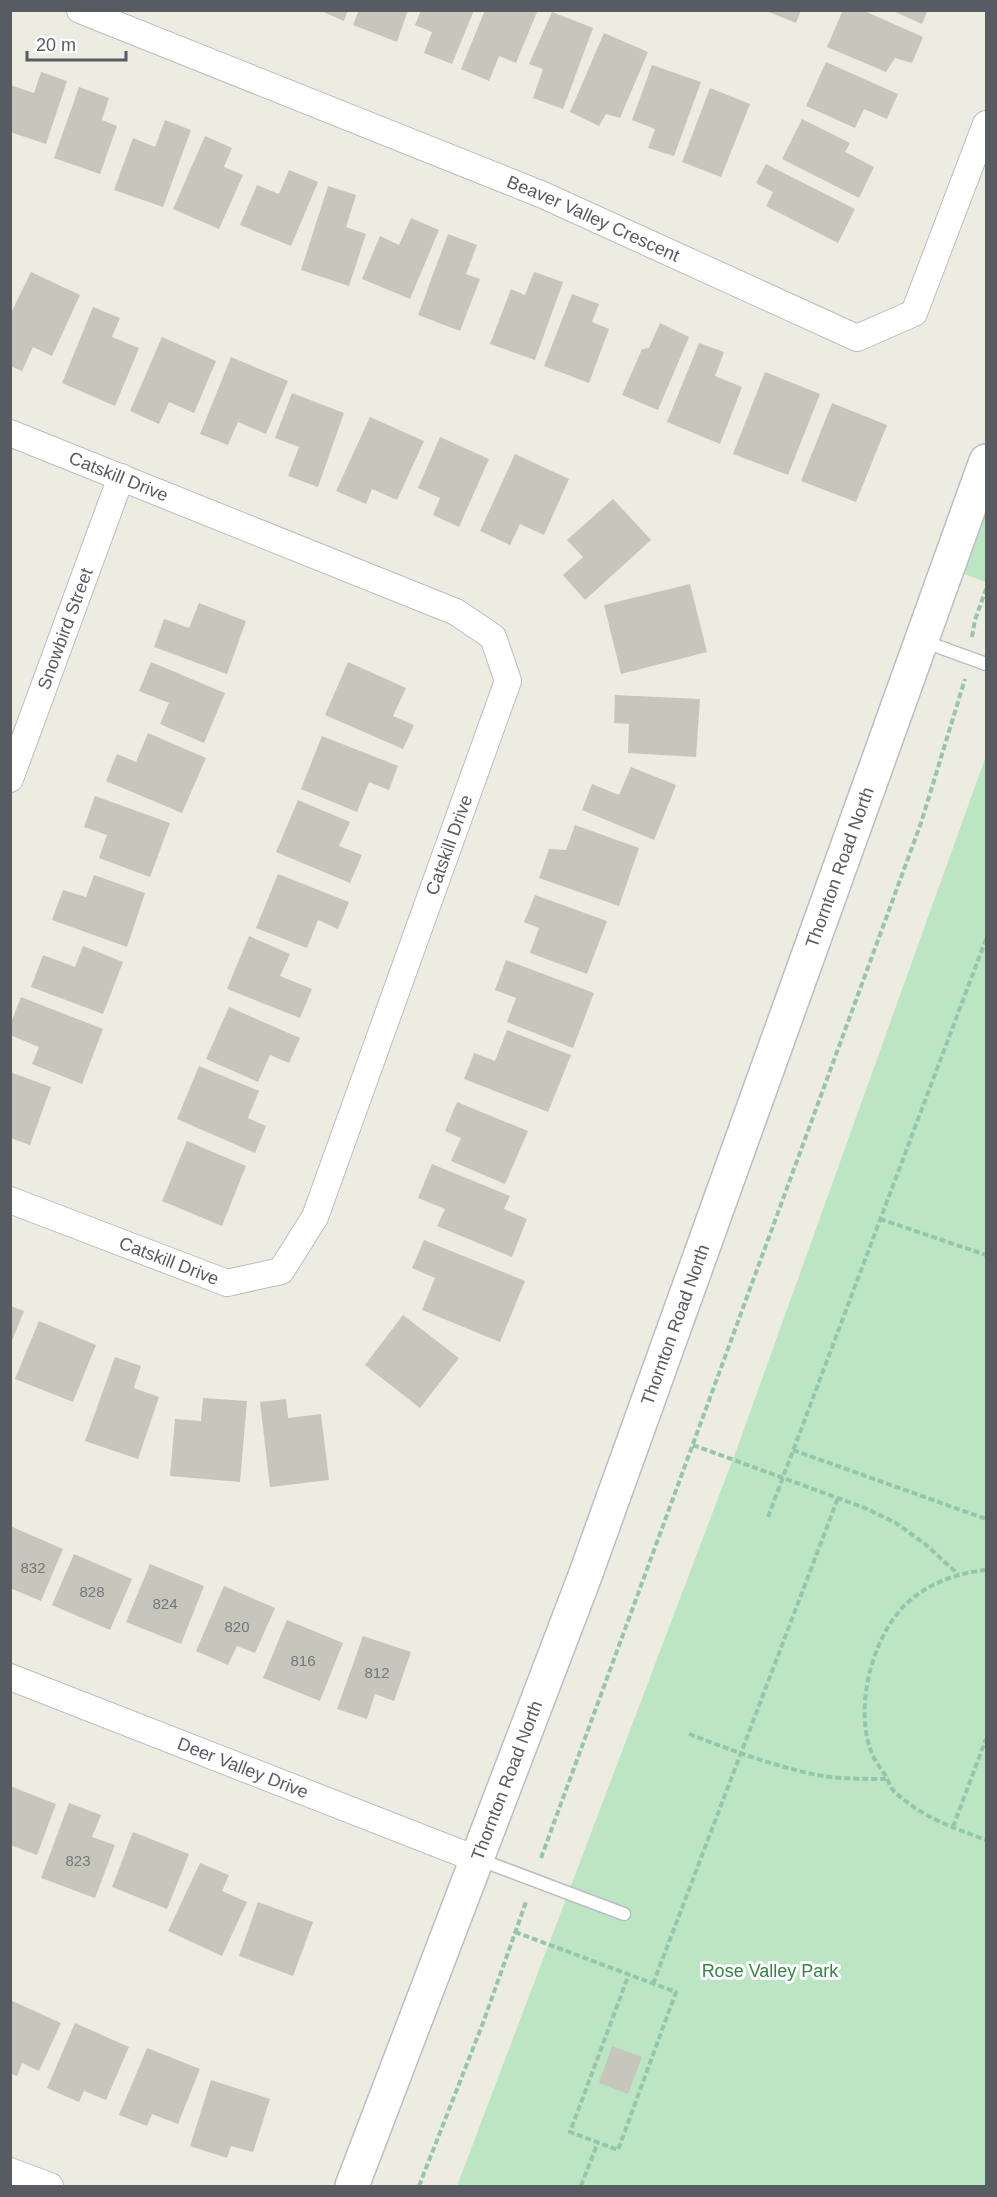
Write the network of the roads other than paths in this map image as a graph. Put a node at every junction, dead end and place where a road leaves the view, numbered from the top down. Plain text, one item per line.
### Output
1 (80, 10) edge
2 (987, 124) edge
3 (10, 433) edge
4 (987, 461) edge
5 (121, 477) junction
6 (922, 640) junction
7 (987, 664) edge
8 (10, 779) edge
9 (10, 1200) edge
10 (10, 1677) edge
11 (476, 1858) junction
12 (624, 1914) dead end
13 (10, 2171) edge
14 (50, 2187) edge
15 (352, 2187) edge

1 - 2 street, Beaver Valley Crescent
3 - 5 street, Catskill Drive
4 - 6 main road, Thornton Road North
5 - 8 street, Snowbird Street
5 - 9 street, Catskill Drive
6 - 7 lane
6 - 11 main road, Thornton Road North
10 - 11 street, Deer Valley Drive
11 - 12 lane
11 - 15 main road, Thornton Road North
13 - 14 street

